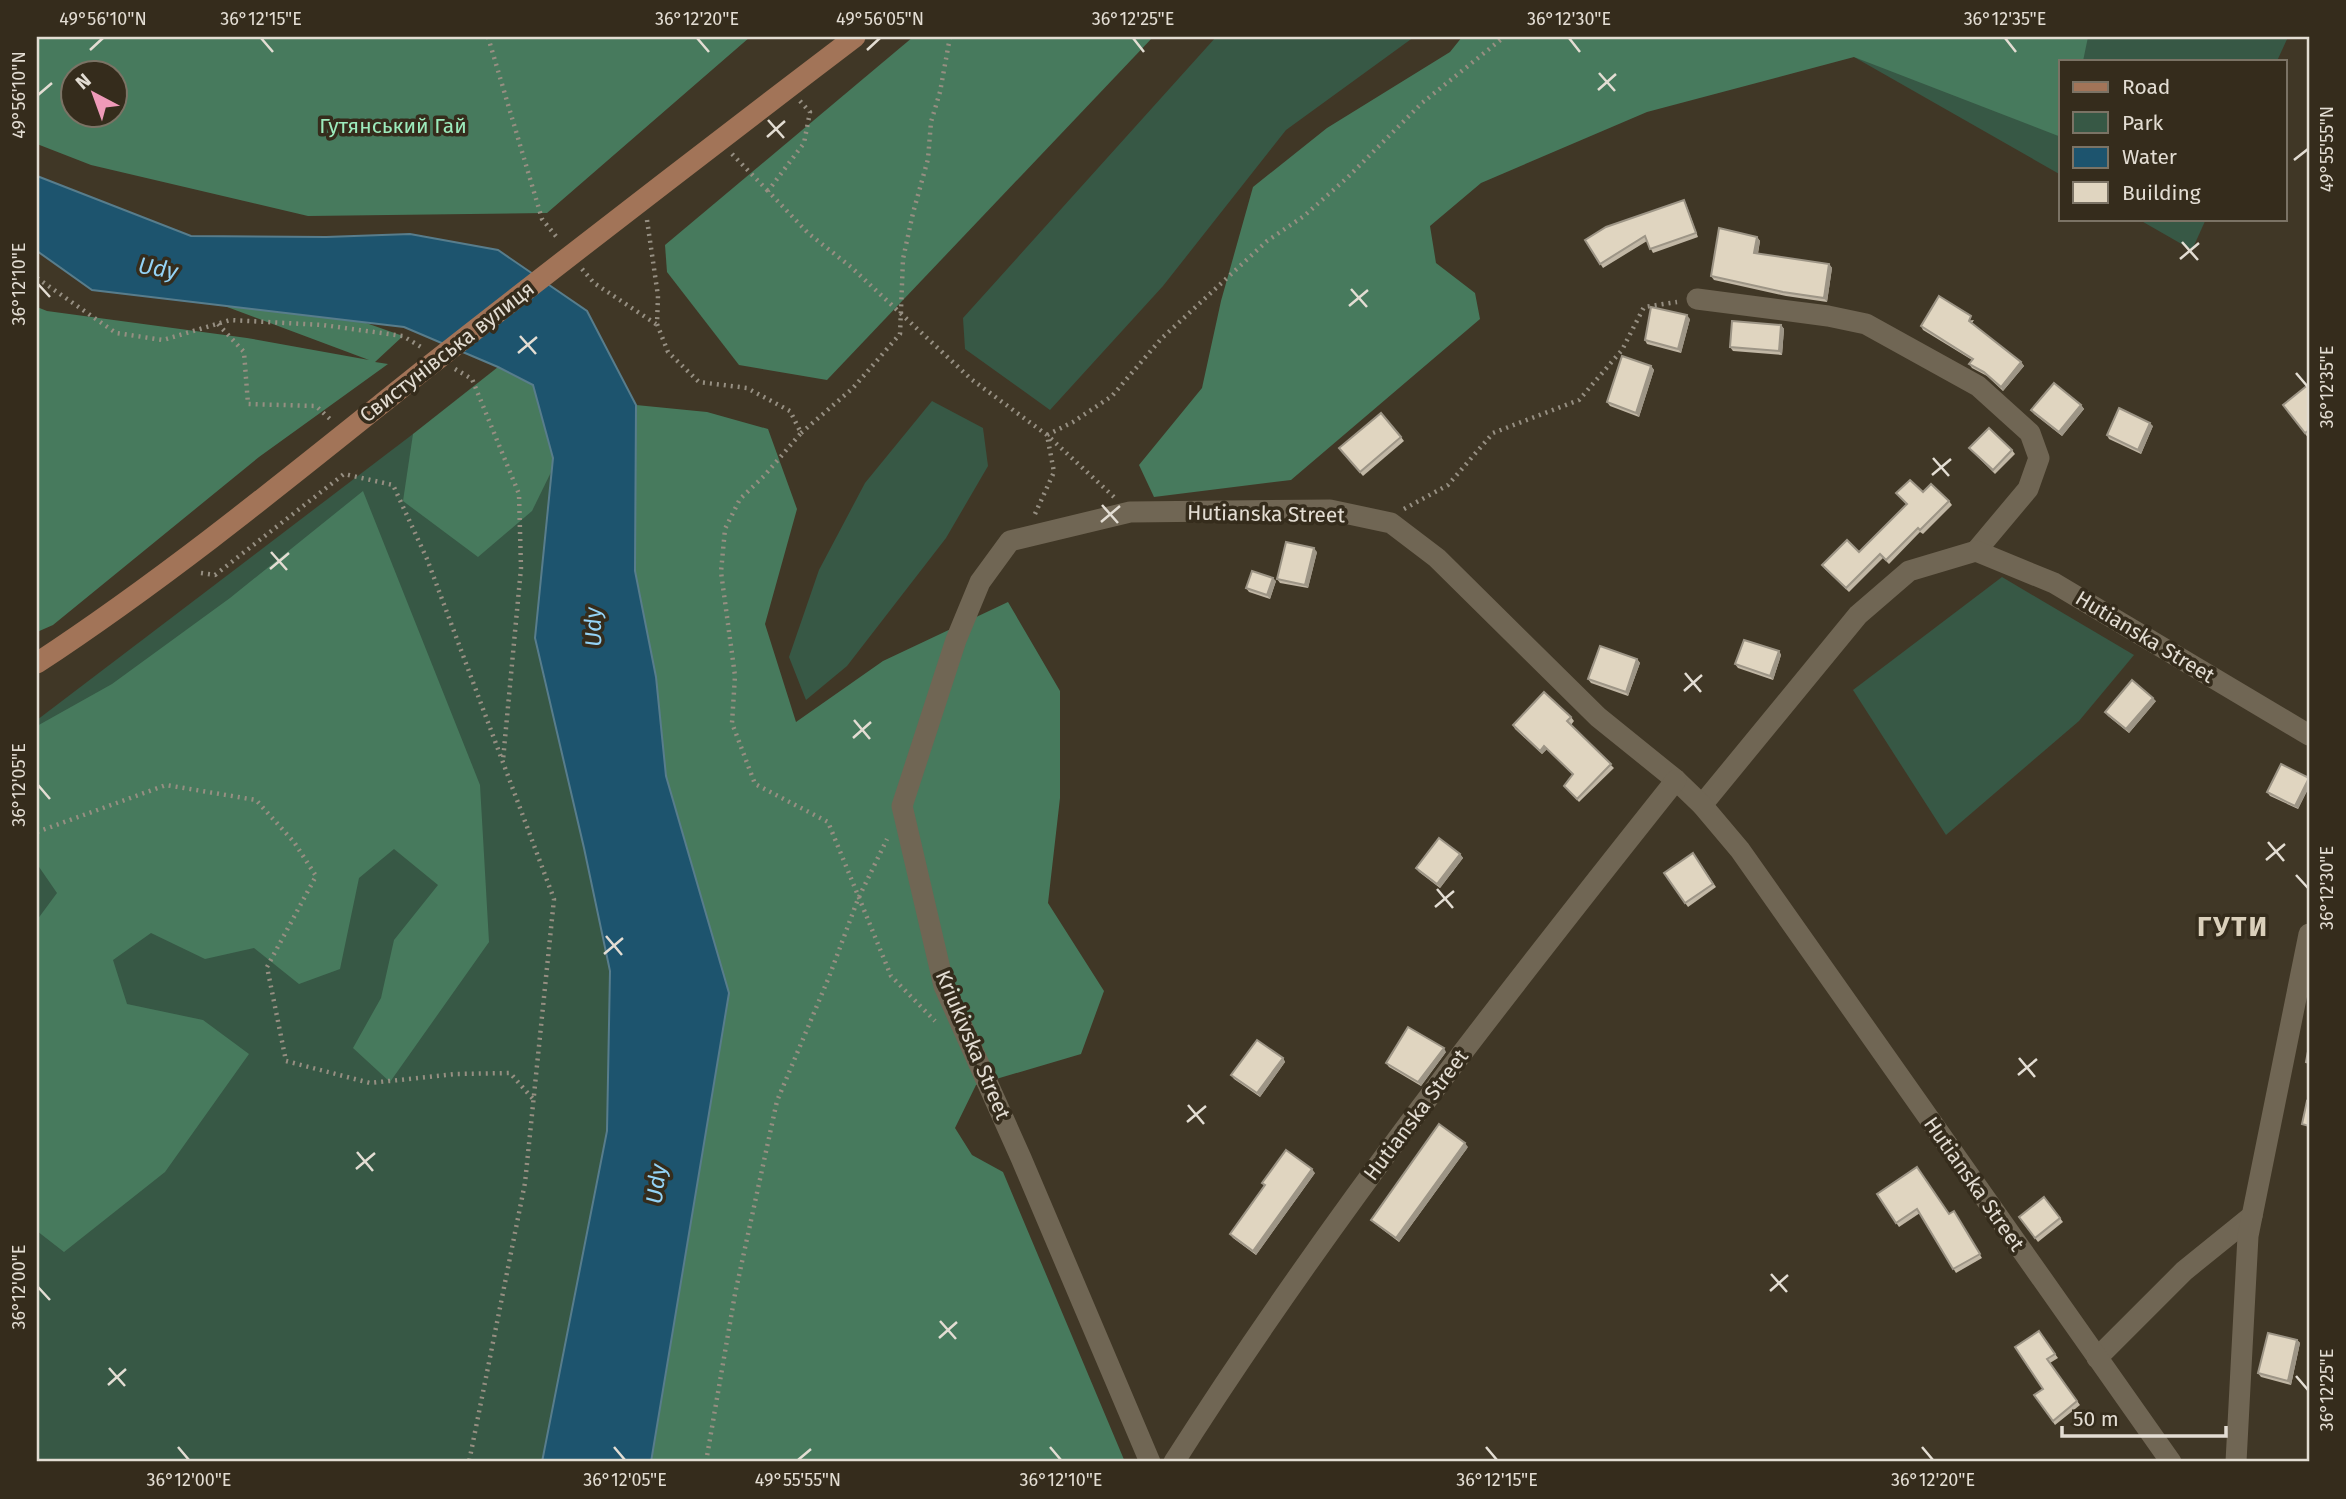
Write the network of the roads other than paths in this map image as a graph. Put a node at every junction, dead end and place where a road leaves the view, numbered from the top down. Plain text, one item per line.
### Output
1 (855, 37) edge
2 (1697, 299) road end
3 (1976, 551) junction
4 (37, 663) edge
5 (2309, 735) edge
6 (1676, 780) junction
7 (1702, 805) junction
8 (902, 806) joint
9 (2309, 934) edge
10 (2252, 1216) junction
11 (2097, 1358) junction
12 (1150, 1462) edge
13 (1174, 1462) edge
14 (2171, 1462) edge
15 (2236, 1462) edge

1 - 4 main road, Свистунівська вулиця
2 - 3 street
3 - 5 street, Hutianska Street
3 - 7 street
6 - 7 street, Hutianska Street
6 - 8 street, Hutianska Street
6 - 13 street, Hutianska Street
7 - 11 street, Hutianska Street
8 - 12 street, Kriukivska Street
9 - 10 street
10 - 11 street
10 - 15 street
11 - 14 street, Hutianska Street

